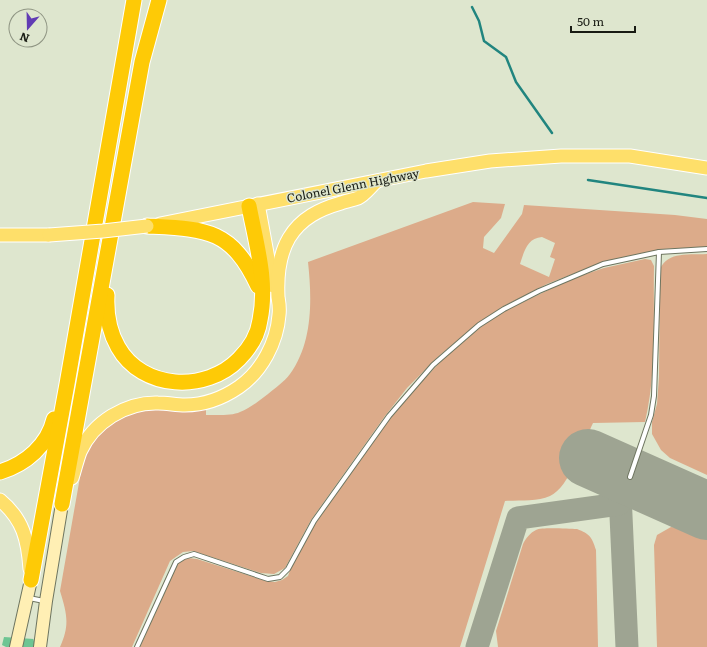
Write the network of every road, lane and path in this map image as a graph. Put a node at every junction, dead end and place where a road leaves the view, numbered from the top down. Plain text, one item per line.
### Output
1 (134, 0) edge
2 (149, 0) edge
3 (159, 0) edge
4 (142, 62) junction
5 (707, 168) edge
6 (376, 182) junction
7 (253, 205) junction
8 (147, 226) junction
9 (0, 235) edge
10 (707, 249) edge
11 (659, 252) junction
12 (105, 266) junction
13 (262, 295) junction
14 (278, 296) junction
15 (67, 384) junction
16 (0, 472) edge
17 (630, 477) dead end
18 (0, 500) edge
19 (62, 504) junction
20 (30, 580) junction
21 (27, 598) junction
22 (46, 601) junction
23 (22, 624) junction
24 (43, 627) junction
25 (10, 647) edge
26 (16, 647) edge
27 (23, 647) edge
28 (40, 647) edge
29 (43, 647) edge
30 (137, 647) edge

1 - 15 highway
2 - 4 highway
3 - 4 highway
4 - 12 highway
5 - 6 main road, Colonel Glenn Highway
6 - 7 main road, Colonel Glenn Highway
6 - 14 main road
7 - 8 main road, Colonel Glenn Highway
7 - 13 highway
7 - 14 main road
8 - 9 main road, Colonel Glenn Highway, bridge
8 - 13 highway
10 - 11 lane
11 - 17 lane
11 - 30 lane
12 - 13 highway
12 - 19 highway
14 - 19 main road
15 - 16 highway
15 - 20 highway
18 - 20 main road
19 - 22 street
20 - 21 street
21 - 22 lane
21 - 23 street
22 - 24 street
23 - 25 street
23 - 26 street
23 - 27 street
24 - 28 street
24 - 29 street

